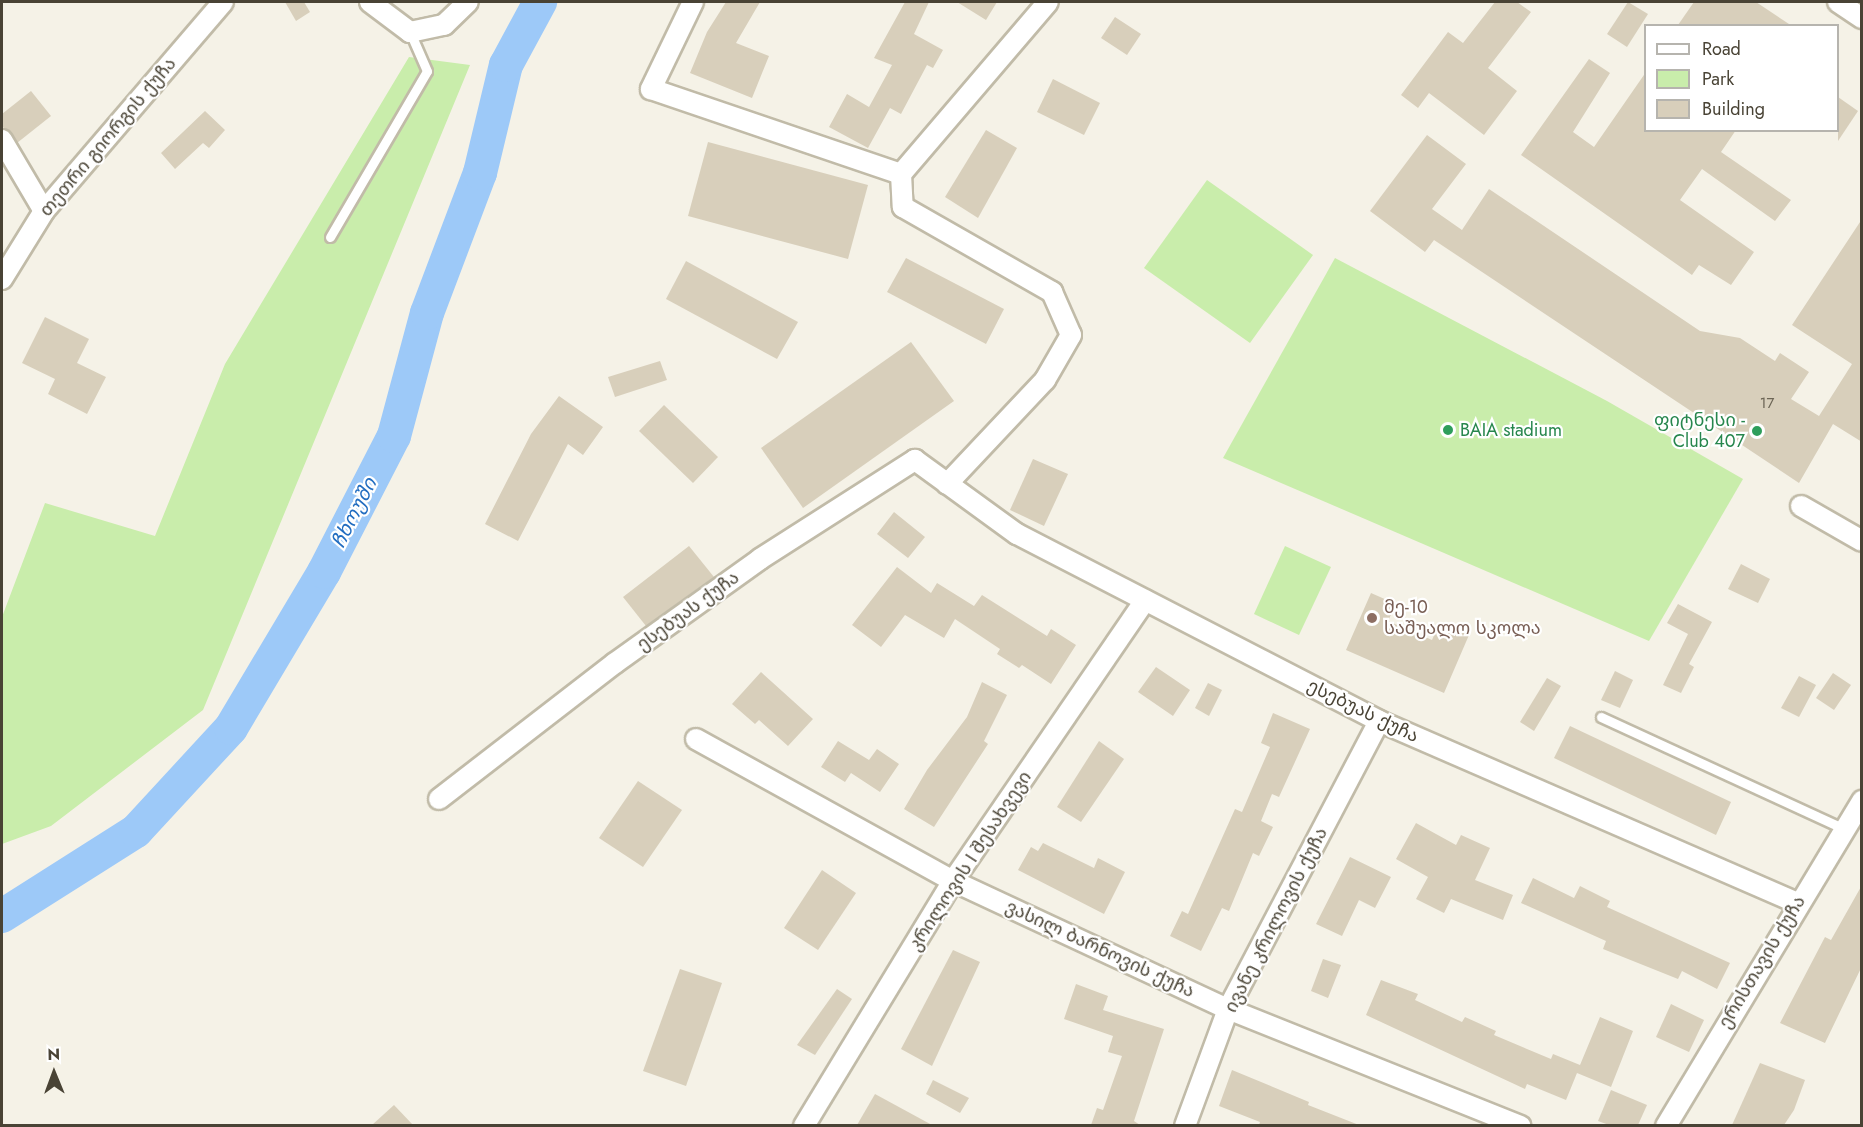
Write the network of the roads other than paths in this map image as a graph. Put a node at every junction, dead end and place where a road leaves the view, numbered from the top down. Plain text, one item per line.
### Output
1 (223, 2) edge
2 (370, 2) edge
3 (468, 2) edge
4 (693, 2) edge
5 (1048, 2) edge
6 (1838, 2) edge
7 (1862, 18) edge
8 (410, 32) junction
9 (2, 140) edge
10 (901, 174) junction
11 (44, 211) junction
12 (330, 237) dead end
13 (2, 279) edge
14 (947, 483) junction
15 (1801, 506) dead end
16 (1862, 541) edge
17 (1145, 601) junction
18 (1601, 717) dead end
19 (1379, 721) junction
20 (696, 738) dead end
21 (439, 799) dead end
22 (1862, 801) edge
23 (1845, 829) junction
24 (953, 881) junction
25 (1797, 903) junction
26 (1228, 1010) junction
27 (804, 1125) edge
28 (1185, 1125) edge
29 (1520, 1125) edge
30 (1666, 1125) edge

1 - 11 street, თეთრი გიორგის ქუჩა
2 - 8 street
3 - 8 street
4 - 10 street
5 - 10 street
6 - 7 street
8 - 12 lane
9 - 11 street
10 - 14 street
11 - 13 street, თეთრი გიორგის ქუჩა
14 - 17 street, ესებუას ქუჩა
14 - 21 street, ესებუას ქუჩა
15 - 16 street
17 - 19 street, ესებუას ქუჩა
17 - 24 street, კრილოვის I შესახვევი
18 - 23 lane
19 - 25 street, ესებუას ქუჩა
19 - 26 street, ივანე კრილოვის ქუჩა
20 - 24 street, ვასილ ბარნოვის ქუჩა
22 - 23 street, ერისთავის ქუჩა
23 - 25 street, ერისთავის ქუჩა
24 - 26 street, ვასილ ბარნოვის ქუჩა
24 - 27 street, კრილოვის I შესახვევი
25 - 30 street, ერისთავის ქუჩა
26 - 28 street, ივანე კრილოვის ქუჩა
26 - 29 street, ვასილ ბარნოვის ქუჩა

